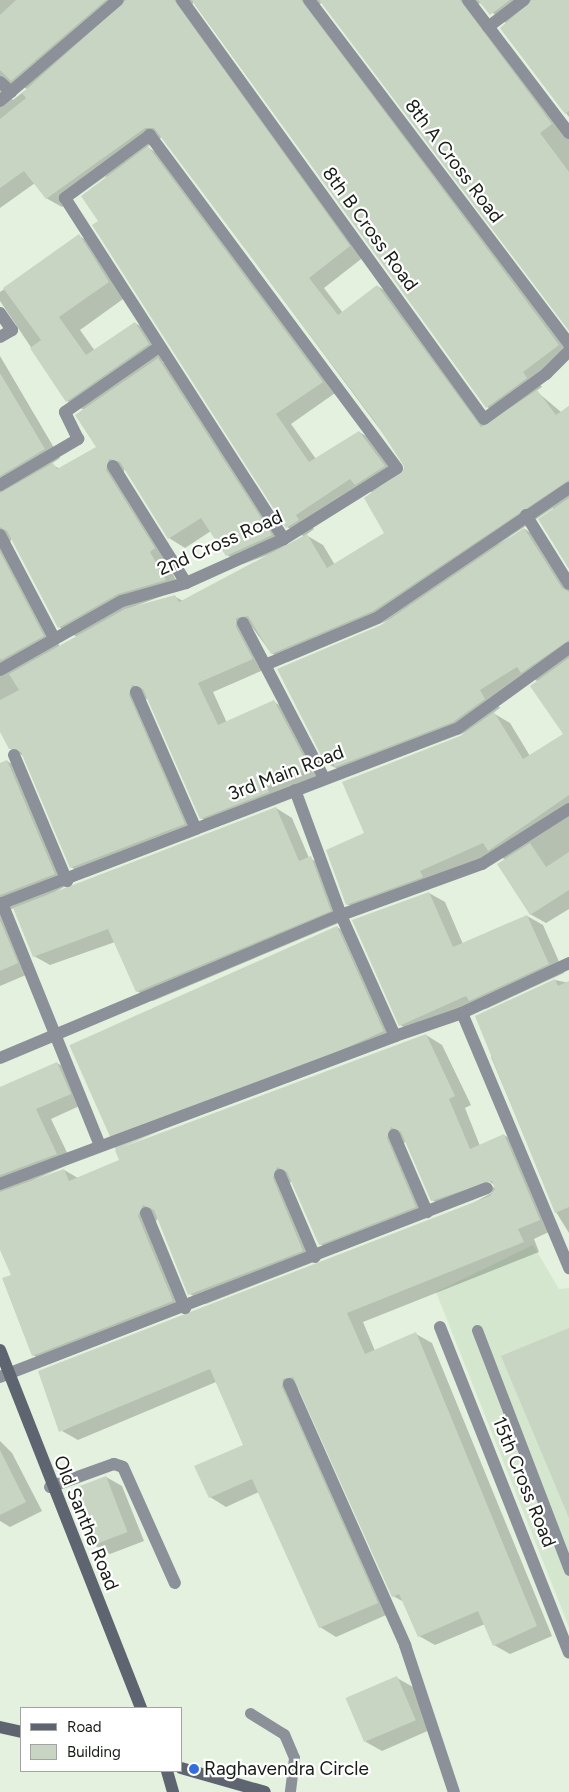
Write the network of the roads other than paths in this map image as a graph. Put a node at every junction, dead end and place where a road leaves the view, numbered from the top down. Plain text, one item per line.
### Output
1 (118, 0) edge
2 (182, 0) edge
3 (309, 0) edge
4 (468, 0) edge
5 (524, 0) edge
6 (488, 27) junction
7 (0, 82) edge
8 (11, 92) junction
9 (0, 101) edge
10 (569, 133) edge
11 (0, 313) edge
12 (0, 337) edge
13 (569, 344) edge
14 (159, 347) junction
15 (569, 351) edge
16 (112, 466) dead end
17 (0, 485) edge
18 (569, 488) edge
19 (526, 515) junction
20 (0, 536) edge
21 (284, 538) junction
22 (186, 583) junction
23 (569, 584) edge
24 (243, 623) dead end
25 (54, 638) junction
26 (569, 648) edge
27 (265, 665) junction
28 (0, 670) edge
29 (136, 692) dead end
30 (14, 755) dead end
31 (324, 778) junction
32 (295, 790) junction
33 (569, 809) edge
34 (195, 827) junction
35 (67, 880) junction
36 (1, 904) edge
37 (341, 916) junction
38 (569, 964) edge
39 (462, 1014) junction
40 (55, 1033) junction
41 (395, 1036) junction
42 (0, 1058) edge
43 (394, 1135) dead end
44 (100, 1145) junction
45 (280, 1175) dead end
46 (0, 1184) edge
47 (487, 1188) dead end
48 (427, 1212) junction
49 (146, 1213) dead end
50 (315, 1256) junction
51 (569, 1268) edge
52 (185, 1308) junction
53 (440, 1327) dead end
54 (476, 1330) dead end
55 (0, 1350) edge
56 (4, 1377) edge
57 (289, 1384) dead end
58 (50, 1487) junction
59 (569, 1570) edge
60 (175, 1583) dead end
61 (569, 1652) edge
62 (141, 1707) edge
63 (250, 1713) dead end
64 (0, 1727) edge
65 (20, 1732) edge
66 (182, 1768) edge
67 (167, 1772) edge
68 (173, 1792) edge
69 (265, 1792) edge
70 (290, 1792) edge
71 (454, 1792) edge

1 - 8 street
2 - 15 street, 8th B Cross Road
3 - 13 street, 8th A Cross Road
4 - 6 street
5 - 6 street
6 - 10 street
7 - 8 street
8 - 9 street
11 - 12 street
14 - 17 street
14 - 21 street
14 - 21 street, 2nd Cross Road
16 - 22 street
18 - 19 street
19 - 23 street
19 - 27 street
20 - 25 street
21 - 22 street, 2nd Cross Road
22 - 25 street, 2nd Cross Road
24 - 27 street
25 - 28 street, 2nd Cross Road
26 - 31 street, 3rd Main Road
27 - 31 street
29 - 34 street
30 - 35 street
31 - 32 street, 3rd Main Road
32 - 34 street, 3rd Main Road
32 - 37 street
33 - 37 street
34 - 35 street, 3rd Main Road
35 - 36 street, 3rd Main Road
36 - 40 street
37 - 40 street
37 - 41 street
38 - 39 street
39 - 41 street
39 - 51 street
40 - 42 street
40 - 44 street
41 - 44 street
43 - 48 street
44 - 46 street
45 - 50 street
47 - 48 street
48 - 50 street
49 - 52 street
50 - 52 street
52 - 56 street
53 - 61 street, 15th Cross Road
54 - 59 lane
55 - 56 street, Old Santhe Road
56 - 58 street, Old Santhe Road
57 - 71 street
58 - 60 street
58 - 62 street, Old Santhe Road
63 - 70 lane
64 - 65 street
66 - 69 street
67 - 68 street

